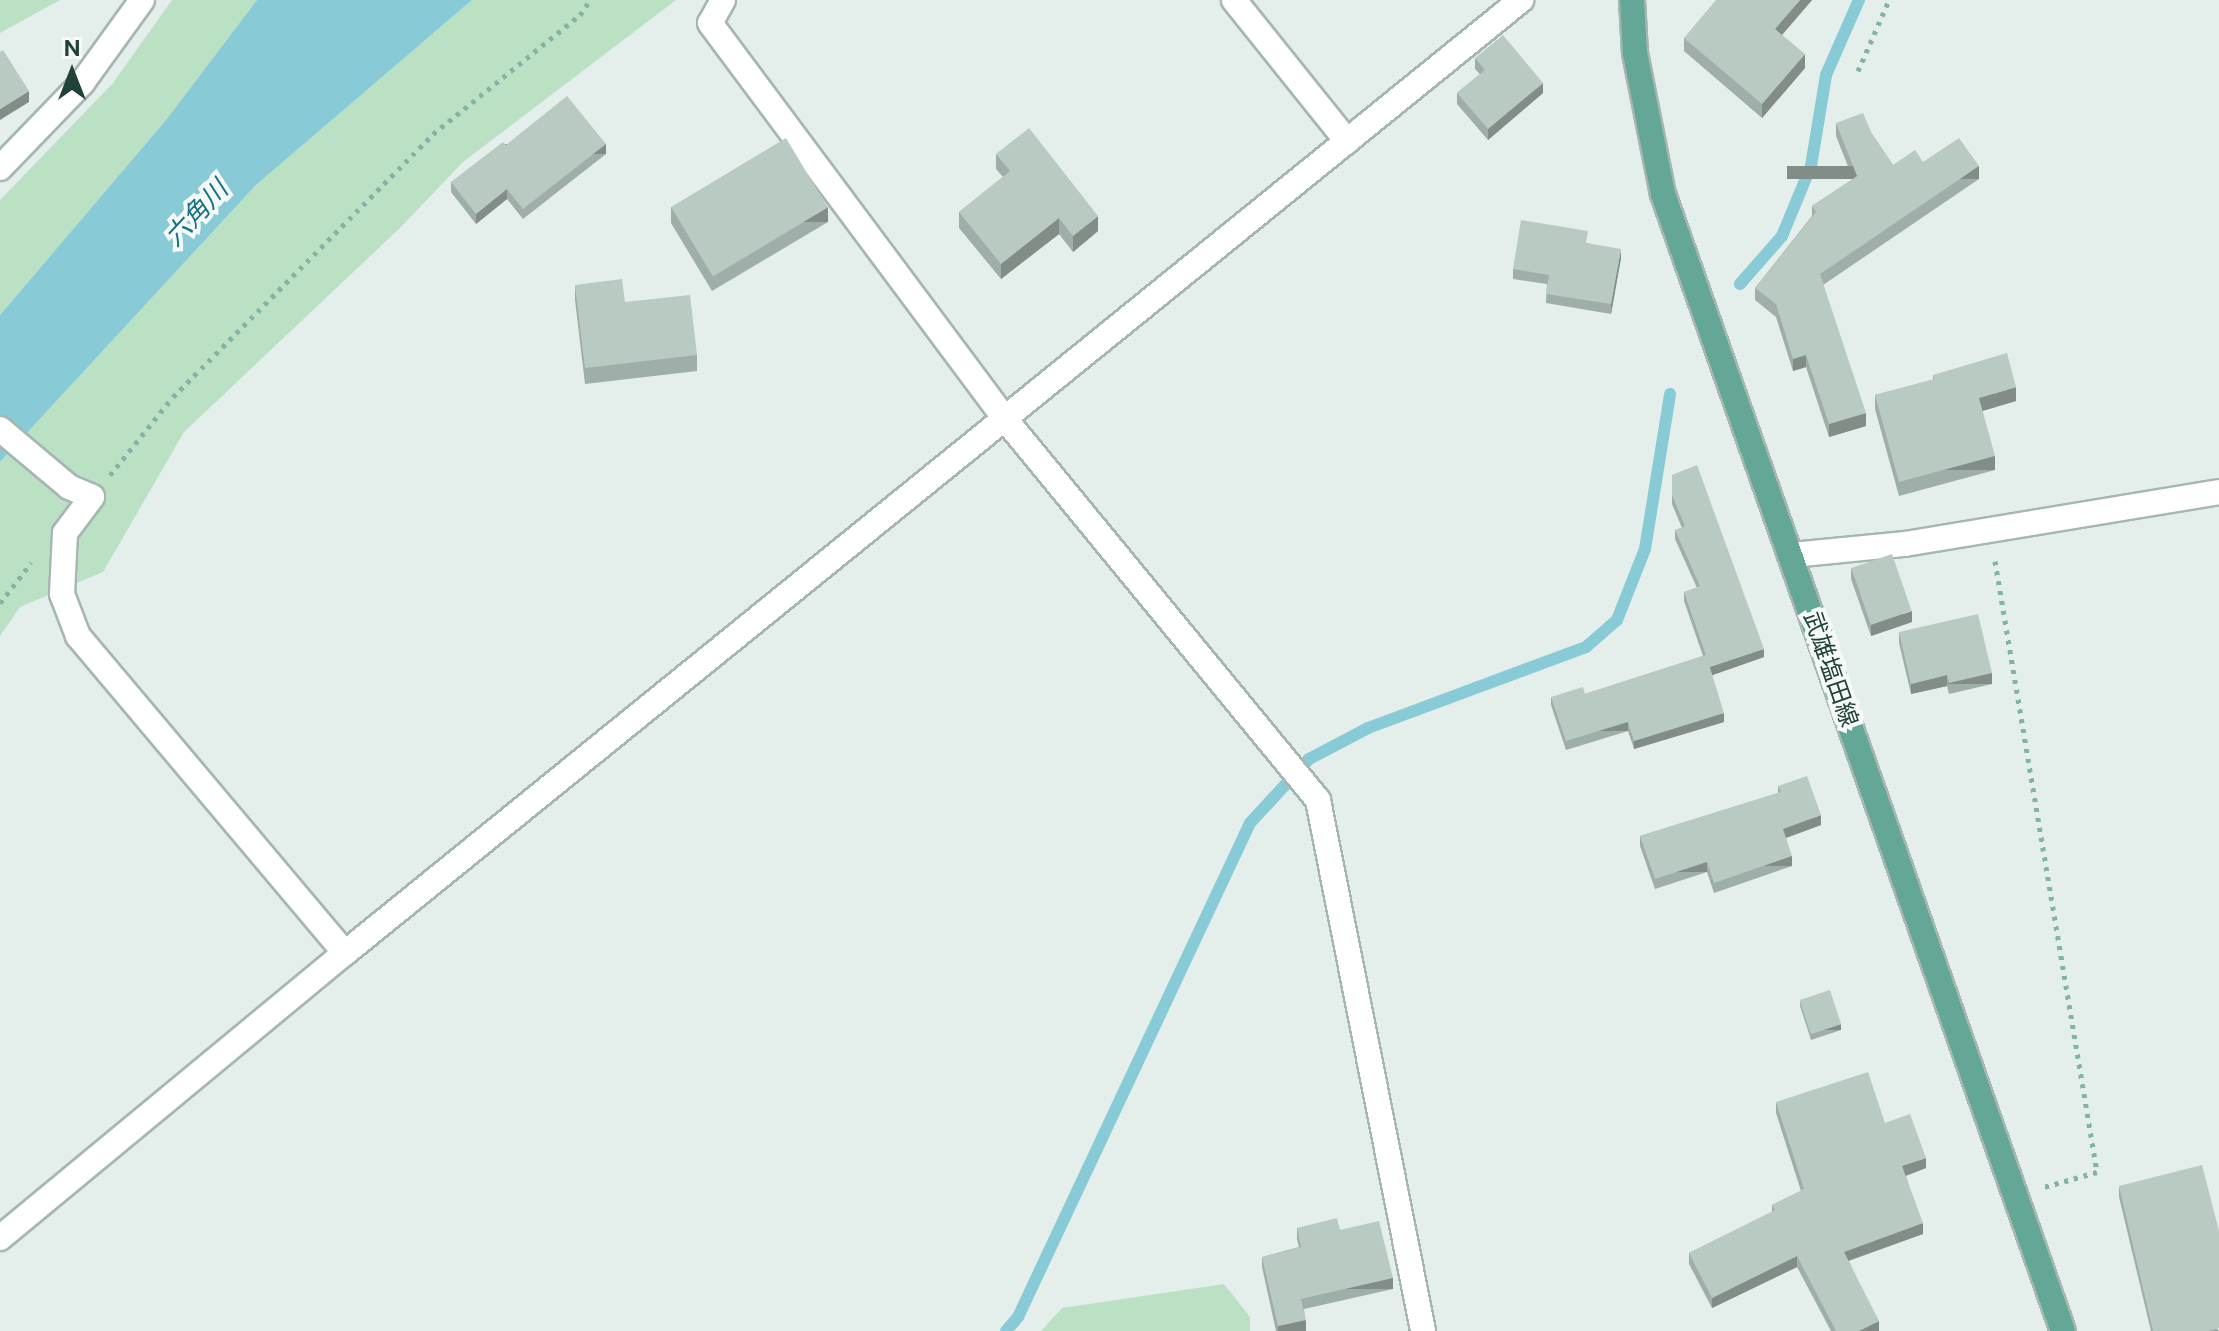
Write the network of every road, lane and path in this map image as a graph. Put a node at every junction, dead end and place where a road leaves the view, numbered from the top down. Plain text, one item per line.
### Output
1 (142, 0) edge
2 (590, 0) edge
3 (723, 0) edge
4 (1234, 0) edge
5 (1521, 0) edge
6 (1632, 0) edge
7 (1889, 0) edge
8 (1858, 71) dead end
9 (1347, 141) junction
10 (0, 168) edge
11 (1005, 419) junction
12 (0, 429) edge
13 (2219, 492) edge
14 (92, 497) junction
15 (1990, 530) junction
16 (1792, 555) junction
17 (345, 953) junction
18 (2013, 1195) junction
19 (0, 1238) edge
20 (1423, 1331) edge
21 (2063, 1331) edge

1 - 10 street
2 - 14 path
3 - 11 street
4 - 9 street
5 - 9 street
6 - 16 main road, 武雄塩田線
7 - 8 path
9 - 11 street
11 - 17 street
11 - 20 street
12 - 14 street
13 - 15 street
14 - 17 street
15 - 16 street
15 - 18 path
16 - 18 main road, 武雄塩田線
17 - 19 street
18 - 21 main road, 武雄塩田線

